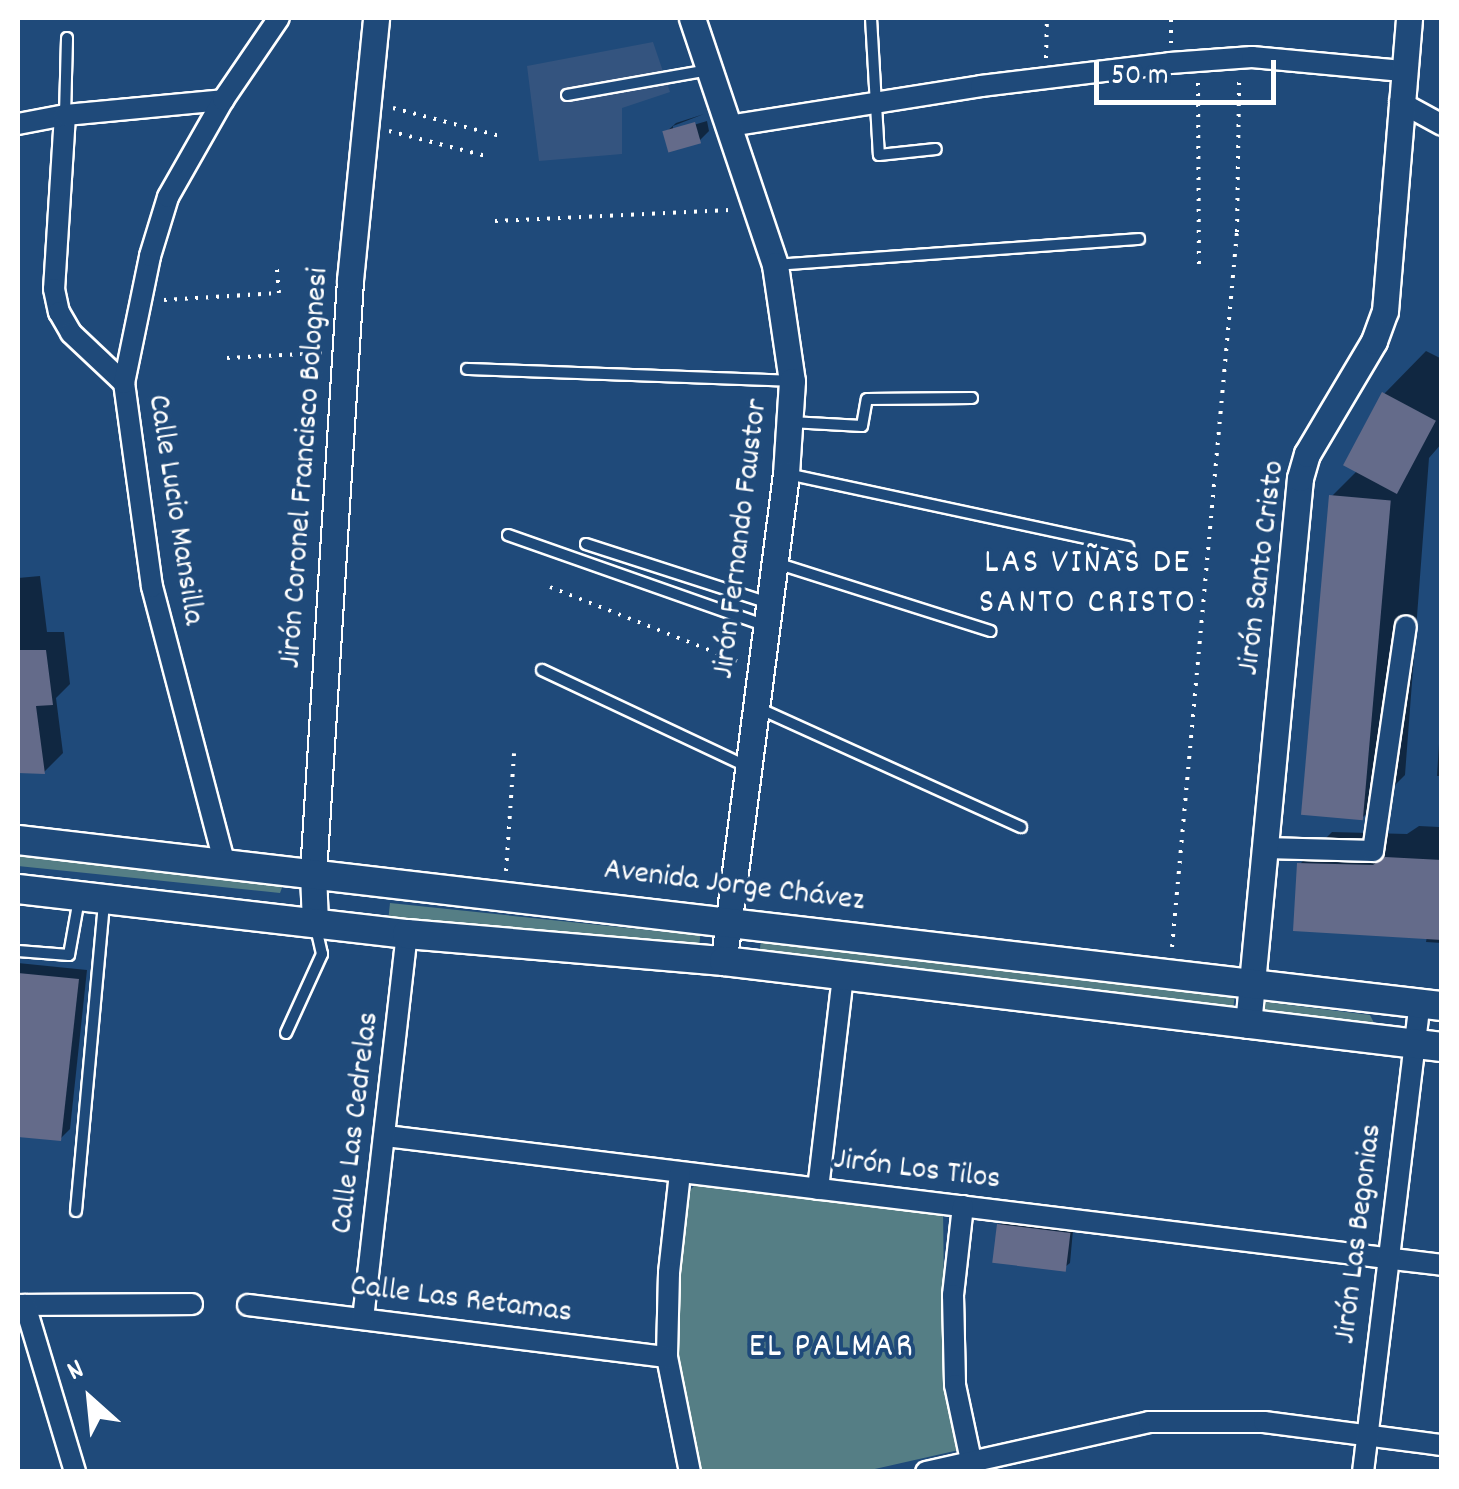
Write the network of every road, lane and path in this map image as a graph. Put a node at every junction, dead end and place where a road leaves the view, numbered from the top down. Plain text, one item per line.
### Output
1 (279, 18) edge
2 (376, 18) edge
3 (692, 18) edge
4 (870, 18) edge
5 (1047, 18) edge
6 (1409, 18) edge
7 (67, 38) dead end
8 (1239, 58) junction
9 (1198, 62) junction
10 (710, 70) junction
11 (1402, 70) junction
12 (1045, 78) junction
13 (567, 95) dead end
14 (223, 100) junction
15 (1400, 102) junction
16 (873, 103) junction
17 (367, 113) junction
18 (65, 115) junction
19 (18, 124) edge
20 (1442, 125) edge
21 (729, 126) junction
22 (500, 136) dead end
23 (936, 149) dead end
24 (486, 156) dead end
25 (756, 209) junction
26 (495, 221) dead end
27 (1139, 238) dead end
28 (774, 264) junction
29 (1199, 264) dead end
30 (277, 269) dead end
31 (140, 302) junction
32 (346, 352) junction
33 (226, 358) dead end
34 (467, 369) dead end
35 (792, 380) junction
36 (124, 383) junction
37 (972, 398) dead end
38 (790, 422) junction
39 (786, 474) junction
40 (508, 535) dead end
41 (586, 544) dead end
42 (1128, 546) dead end
43 (774, 563) junction
44 (550, 587) dead end
45 (768, 615) junction
46 (1406, 626) dead end
47 (991, 631) dead end
48 (542, 670) dead end
49 (760, 670) junction
50 (755, 707) junction
51 (514, 752) dead end
52 (748, 767) junction
53 (1021, 826) dead end
54 (18, 840) edge
55 (1268, 848) junction
56 (224, 861) junction
57 (312, 872) junction
58 (18, 889) edge
59 (504, 896) junction
60 (92, 898) junction
61 (728, 922) junction
62 (315, 924) junction
63 (407, 934) junction
64 (18, 951) edge
65 (724, 961) junction
66 (1169, 972) junction
67 (843, 976) junction
68 (1252, 981) junction
69 (1431, 1005) edge
70 (1248, 1025) junction
71 (286, 1033) dead end
72 (1428, 1046) edge
73 (386, 1136) junction
74 (680, 1173) junction
75 (818, 1189) junction
76 (964, 1206) junction
77 (76, 1211) dead end
78 (1387, 1260) junction
79 (1442, 1265) edge
80 (192, 1304) dead end
81 (248, 1304) dead end
82 (21, 1305) edge
83 (363, 1318) junction
84 (666, 1357) junction
85 (1364, 1436) junction
86 (1442, 1445) edge
87 (972, 1460) junction
88 (76, 1472) edge
89 (690, 1472) edge
90 (926, 1472) edge
91 (1363, 1472) edge

1 - 14 street, Calle Lucio Mansilla
2 - 17 street, Jirón Coronel Francisco Bolognesi
3 - 10 street, Jirón Fernando Faustor
4 - 16 lane
5 - 12 path
6 - 11 street, Jirón Santo Cristo
7 - 18 lane
8 - 9 street
8 - 11 street
8 - 66 path
9 - 12 street
9 - 29 path
10 - 13 lane
10 - 21 street, Jirón Fernando Faustor
11 - 15 street, Jirón Santo Cristo
12 - 16 street
14 - 18 street
14 - 31 street, Calle Lucio Mansilla
15 - 20 street
15 - 55 street, Jirón Santo Cristo
16 - 21 street
16 - 23 lane
17 - 22 path
17 - 24 path
17 - 32 street, Jirón Coronel Francisco Bolognesi
18 - 19 street
18 - 36 street
21 - 25 street, Jirón Fernando Faustor
25 - 26 path
25 - 28 street, Jirón Fernando Faustor
27 - 28 lane
28 - 35 street, Jirón Fernando Faustor
30 - 31 path
31 - 36 street, Calle Lucio Mansilla
32 - 33 path
32 - 57 street, Jirón Coronel Francisco Bolognesi
34 - 35 lane
35 - 38 street, Jirón Fernando Faustor
36 - 56 street, Calle Lucio Mansilla
37 - 38 lane
38 - 39 street, Jirón Fernando Faustor
39 - 42 lane
39 - 43 street, Jirón Fernando Faustor
40 - 45 lane
41 - 45 lane
43 - 45 street, Jirón Fernando Faustor
43 - 47 lane
44 - 49 path
45 - 49 street, Jirón Fernando Faustor
46 - 55 street
48 - 52 lane
49 - 50 street, Jirón Fernando Faustor
50 - 52 street, Jirón Fernando Faustor
50 - 53 lane
51 - 59 path
52 - 61 street, Jirón Fernando Faustor
54 - 56 main road, Avenida Jorge Chávez
55 - 68 street, Jirón Santo Cristo
56 - 57 main road, Avenida Jorge Chávez
57 - 59 main road, Avenida Jorge Chávez
57 - 62 street, Jirón Coronel Francisco Bolognesi
58 - 60 main road
59 - 61 main road, Avenida Jorge Chávez
60 - 62 main road
60 - 64 lane
60 - 77 lane
61 - 65 street, Jirón Fernando Faustor
61 - 66 main road, Avenida Jorge Chávez
62 - 63 main road
62 - 71 lane
63 - 65 main road
63 - 73 street, Calle Las Cedrelas
65 - 67 main road
66 - 68 main road, Avenida Jorge Chávez
67 - 70 main road
67 - 75 street
68 - 69 main road, Avenida Jorge Chávez
68 - 70 street, Jirón Santo Cristo
69 - 72 street, Jirón Las Begonias
70 - 72 main road
72 - 78 street, Jirón Las Begonias
73 - 74 street, Jirón Los Tilos
73 - 83 street, Calle Las Cedrelas
74 - 75 street, Jirón Los Tilos
74 - 84 street
75 - 76 street, Jirón Los Tilos
76 - 78 street, Jirón Los Tilos
76 - 87 street
78 - 79 street, Jirón Los Tilos
78 - 85 street, Jirón Las Begonias
80 - 82 street
81 - 83 street, Calle Las Retamas
82 - 88 street
83 - 84 street, Calle Las Retamas
84 - 89 street
85 - 86 street
85 - 87 street
85 - 91 street, Jirón Las Begonias
87 - 90 street

